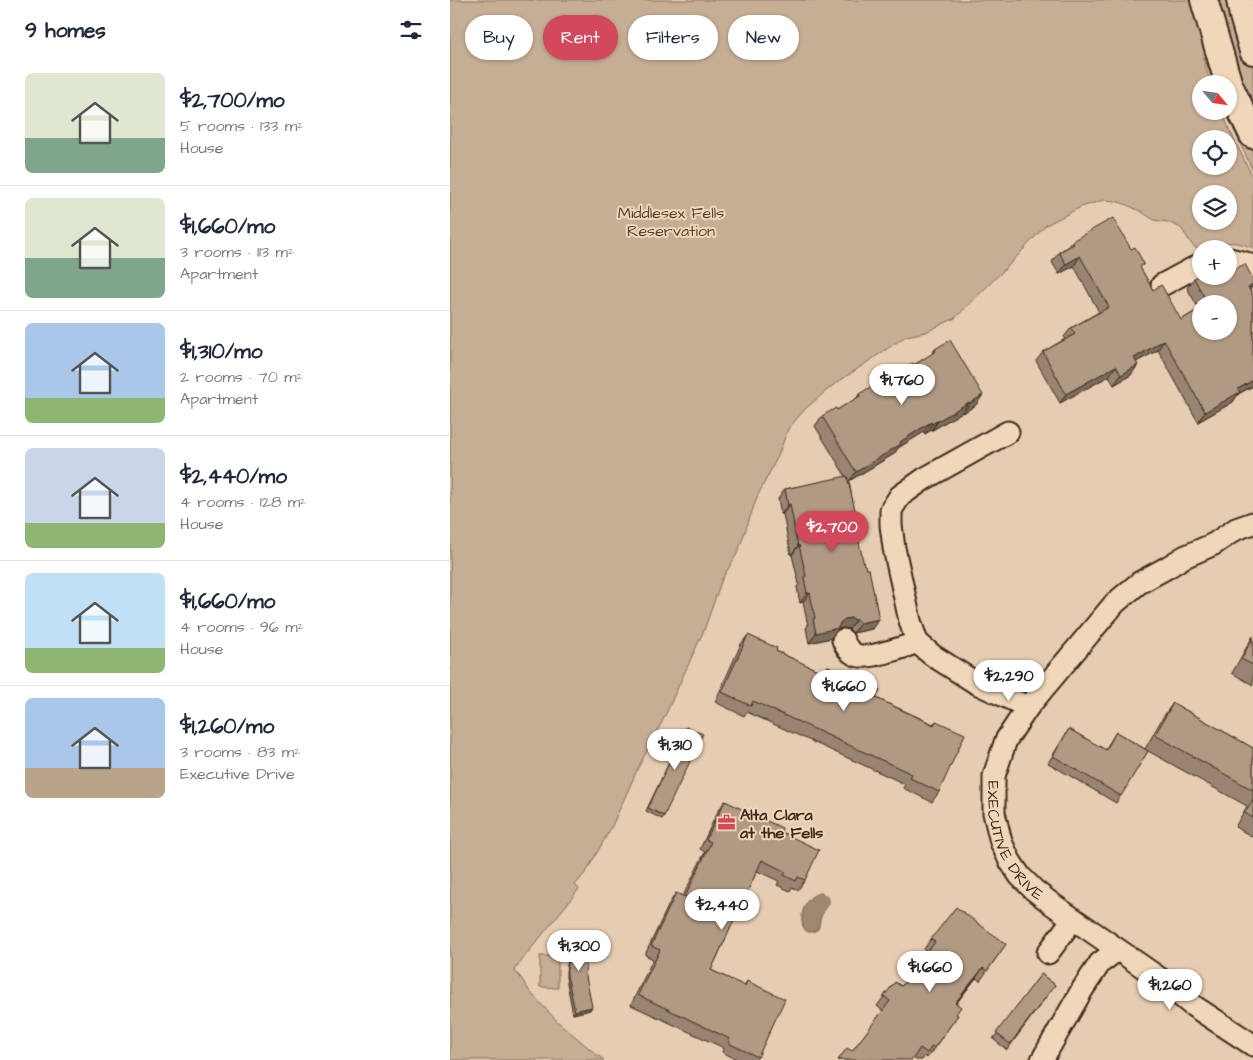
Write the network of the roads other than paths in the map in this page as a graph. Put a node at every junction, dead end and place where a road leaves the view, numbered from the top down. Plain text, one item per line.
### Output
1 (1204, 0) edge
2 (1240, 0) edge
3 (1253, 51) edge
4 (1253, 135) edge
5 (1237, 261) edge
6 (1253, 267) edge
7 (1192, 269) edge
8 (1162, 285) edge
9 (1008, 432) dead end
10 (1253, 523) edge
11 (843, 640) dead end
12 (917, 642) junction
13 (1028, 707) junction
14 (1073, 919) junction
15 (1118, 950) junction
16 (1048, 953) dead end
17 (1253, 1045) edge
18 (1042, 1060) edge

1 - 4 main road
2 - 3 main road
5 - 6 street
7 - 8 street
9 - 12 street
10 - 13 street, EXECUTIVE DRIVE
11 - 12 street
12 - 13 street
13 - 14 street, EXECUTIVE DRIVE
14 - 15 street, EXECUTIVE DRIVE
14 - 16 street
15 - 17 street, EXECUTIVE DRIVE
15 - 18 street

